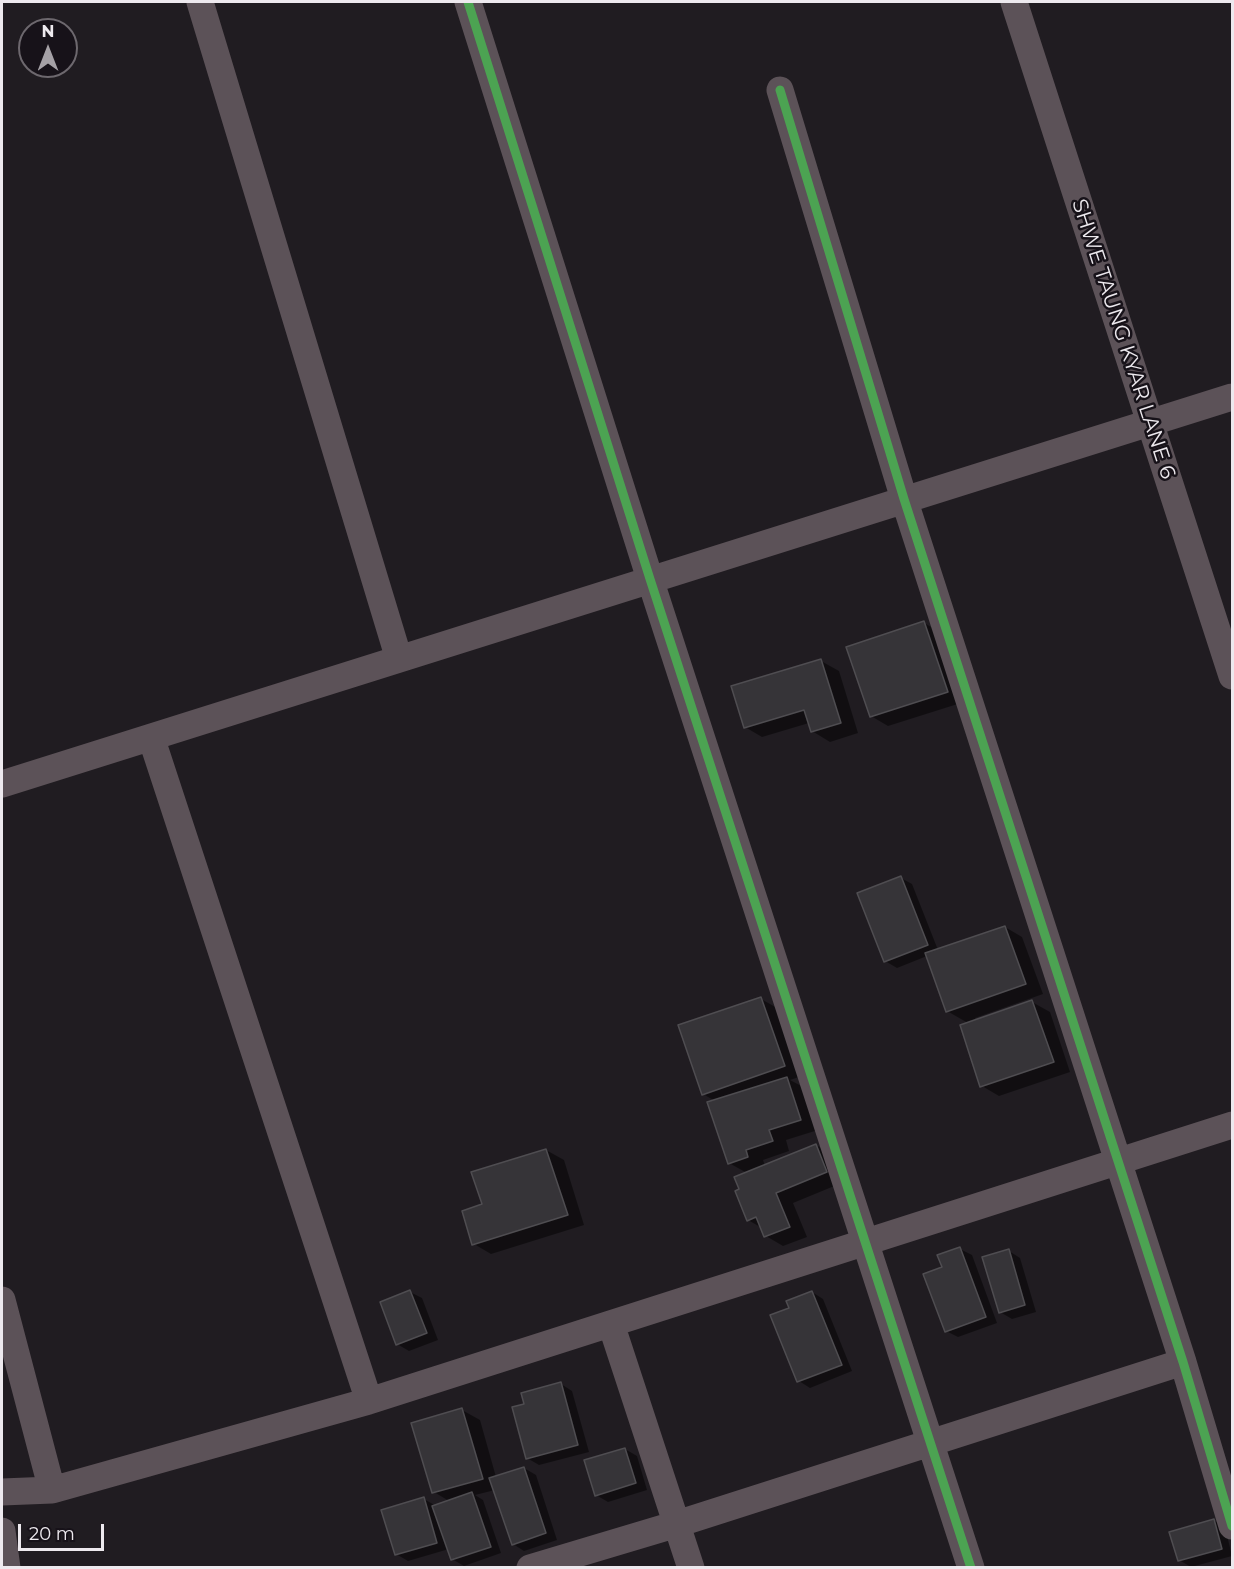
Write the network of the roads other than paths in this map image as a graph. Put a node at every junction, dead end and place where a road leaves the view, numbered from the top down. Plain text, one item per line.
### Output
1 (200, 2) edge
2 (468, 2) edge
3 (1014, 2) edge
4 (780, 90) dead end
5 (1233, 397) edge
6 (1151, 422) junction
7 (904, 499) junction
8 (650, 579) junction
9 (399, 658) junction
10 (1233, 676) edge
11 (151, 737) junction
12 (2, 784) edge
13 (1233, 1125) edge
14 (1117, 1163) junction
15 (867, 1242) junction
16 (2, 1300) edge
17 (611, 1324) junction
18 (1183, 1362) junction
19 (369, 1401) junction
20 (930, 1443) junction
21 (52, 1490) junction
22 (2, 1492) edge
23 (677, 1524) junction
24 (1233, 1526) edge
25 (2, 1531) edge
26 (7, 1568) edge
27 (530, 1568) edge
28 (691, 1568) edge
29 (970, 1568) edge

1 - 9 street
2 - 8 street
3 - 6 street, SHWE TAUNG KYAR LANE 6
4 - 7 street
5 - 6 street
6 - 7 street
6 - 10 street, SHWE TAUNG KYAR LANE 6
7 - 8 street
7 - 14 street
8 - 9 street
8 - 15 street
9 - 11 street
11 - 12 street
11 - 19 street
13 - 14 street
14 - 15 street
14 - 18 street
15 - 17 street
15 - 20 street
16 - 21 street
17 - 19 street
17 - 23 street
18 - 20 street
18 - 24 street
19 - 21 street
20 - 23 street
20 - 29 street
21 - 22 street
23 - 27 street
23 - 28 street
25 - 26 street

